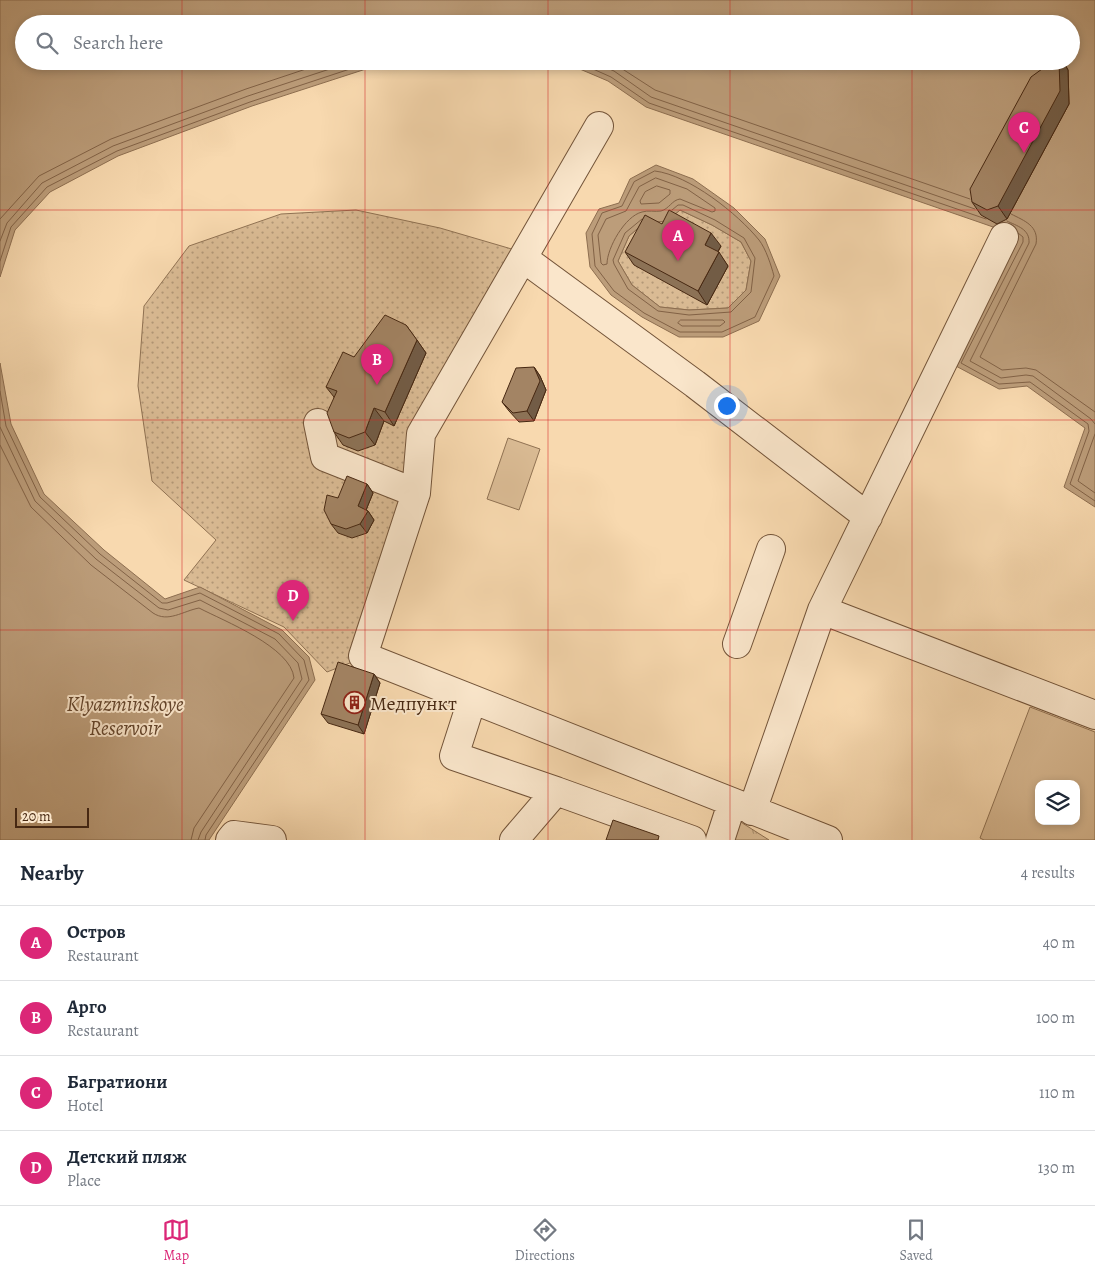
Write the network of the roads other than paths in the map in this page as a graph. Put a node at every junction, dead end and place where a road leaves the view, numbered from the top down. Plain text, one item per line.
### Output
1 (599, 126) dead end
2 (1004, 238) dead end
3 (523, 258) junction
4 (318, 422) dead end
5 (416, 493) junction
6 (868, 517) junction
7 (771, 549) dead end
8 (822, 610) junction
9 (737, 644) dead end
10 (472, 700) junction
11 (1095, 716) edge
12 (556, 791) junction
13 (742, 807) junction
14 (230, 840) edge
15 (272, 840) edge
16 (514, 840) edge
17 (692, 840) edge
18 (720, 840) edge
19 (828, 840) edge

1 - 3 lane
2 - 6 lane
3 - 5 lane
3 - 6 lane
4 - 5 lane
5 - 10 lane
6 - 8 lane
7 - 9 lane
8 - 11 lane
8 - 13 lane
10 - 12 lane
10 - 13 lane
12 - 16 lane
12 - 17 lane
13 - 18 lane
13 - 19 lane
14 - 15 lane

